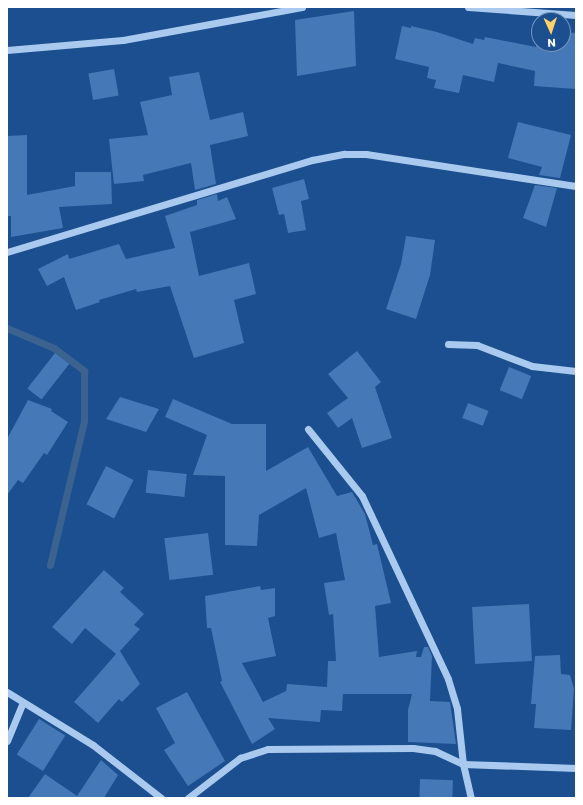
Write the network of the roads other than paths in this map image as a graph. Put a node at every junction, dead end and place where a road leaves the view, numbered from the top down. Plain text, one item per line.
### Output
1 (302, 7) edge
2 (468, 7) edge
3 (576, 15) edge
4 (7, 50) edge
5 (576, 186) edge
6 (7, 252) edge
7 (448, 344) dead end
8 (576, 371) edge
9 (308, 429) dead end
10 (7, 692) edge
11 (23, 702) junction
12 (7, 741) edge
13 (463, 764) junction
14 (576, 768) edge
15 (161, 798) edge
16 (188, 798) edge
17 (471, 798) edge

1 - 4 street
2 - 3 street
5 - 6 street
7 - 8 street
9 - 13 street
10 - 11 street
11 - 12 street
11 - 15 street
13 - 14 street
13 - 16 street
13 - 17 street

